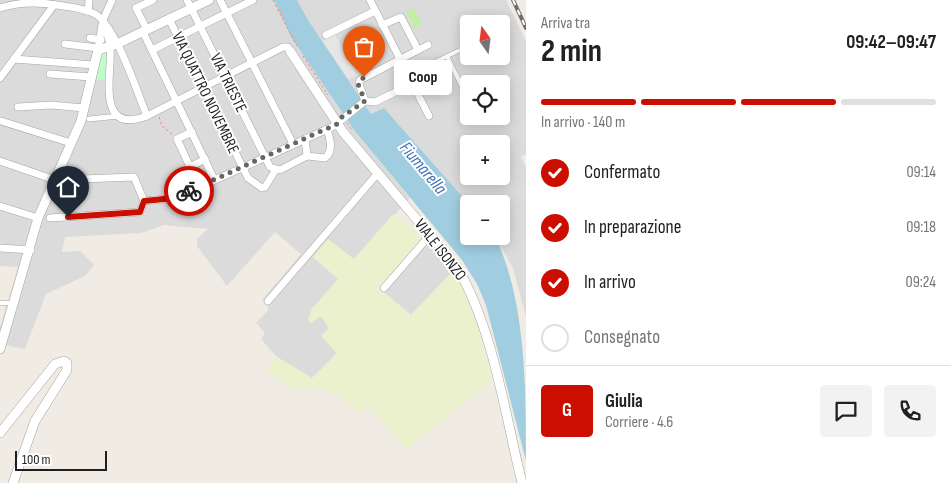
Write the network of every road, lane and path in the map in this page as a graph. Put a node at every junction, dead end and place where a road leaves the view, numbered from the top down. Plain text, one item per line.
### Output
1 (89, 0) edge
2 (112, 0) edge
3 (153, 0) edge
4 (209, 0) edge
5 (220, 0) edge
6 (253, 0) edge
7 (274, 0) edge
8 (370, 0) edge
9 (189, 4) edge
10 (54, 5) junction
11 (0, 8) edge
12 (88, 11) junction
13 (375, 11) junction
14 (227, 13) junction
15 (169, 19) junction
16 (103, 20) junction
17 (382, 25) junction
18 (200, 26) junction
19 (145, 31) junction
20 (326, 35) dead end
21 (178, 37) junction
22 (90, 38) dead end
23 (101, 40) junction
24 (65, 44) dead end
25 (114, 45) junction
26 (428, 45) dead end
27 (98, 49) junction
28 (152, 50) junction
29 (418, 50) junction
30 (460, 50) dead end
31 (290, 51) joint
32 (447, 56) junction
33 (14, 59) junction
34 (399, 59) junction
35 (251, 63) junction
36 (94, 65) junction
37 (50, 74) dead end
38 (410, 74) junction
39 (225, 76) junction
40 (91, 77) junction
41 (0, 78) edge
42 (460, 83) edge
43 (412, 84) junction
44 (203, 87) junction
45 (177, 100) junction
46 (332, 101) dead end
47 (365, 101) junction
48 (18, 107) dead end
49 (84, 108) junction
50 (147, 116) junction
51 (430, 116) dead end
52 (122, 117) junction
53 (158, 117) dead end
54 (85, 119) junction
55 (340, 120) junction
56 (1, 121) edge
57 (327, 129) junction
58 (192, 132) junction
59 (355, 134) dead end
60 (177, 139) junction
61 (306, 139) junction
62 (71, 143) junction
63 (293, 144) junction
64 (307, 156) junction
65 (264, 158) junction
66 (205, 159) junction
67 (0, 161) edge
68 (190, 167) junction
69 (240, 167) junction
70 (276, 171) junction
71 (378, 173) junction
72 (214, 179) junction
73 (55, 180) junction
74 (198, 186) junction
75 (144, 201) junction
76 (0, 206) edge
77 (38, 218) junction
78 (50, 218) dead end
79 (430, 235) junction
80 (0, 248) edge
81 (31, 250) junction
82 (384, 288) dead end
83 (268, 301) dead end
84 (0, 303) edge
85 (12, 303) junction
86 (0, 349) edge
87 (0, 433) edge
88 (13, 483) edge
89 (522, 483) edge

1 - 12 street
2 - 16 street
3 - 19 street
4 - 9 street
5 - 14 street
6 - 14 street
7 - 46 path
8 - 13 street
9 - 15 street
9 - 18 street, VIA TRIESTE
10 - 11 street
10 - 12 street
10 - 33 street
12 - 16 street
13 - 17 street
13 - 20 street
14 - 18 street
14 - 35 street
15 - 19 street
15 - 21 street, VIA QUATTRO NOVEMBRE
16 - 23 street
16 - 25 street
17 - 29 street
17 - 34 street
18 - 21 street
18 - 39 street, VIA TRIESTE
19 - 25 street
19 - 28 street
21 - 28 street
21 - 44 street, VIA QUATTRO NOVEMBRE
22 - 23 street
23 - 27 street
24 - 27 street
25 - 27 street
25 - 50 street
25 - 52 street
26 - 29 street
27 - 36 street
28 - 45 street
29 - 34 street
30 - 32 lane
31 - 35 street
31 - 55 street, VIALE ISONZO
32 - 38 lane
32 - 42 lane
33 - 36 street
33 - 41 street
34 - 38 street
34 - 47 street
35 - 39 street
35 - 63 street
36 - 40 street
37 - 40 street
38 - 43 street
39 - 44 street
39 - 65 street, VIA TRIESTE
40 - 49 street
43 - 47 street
43 - 51 street
44 - 45 street
44 - 69 street, VIA QUATTRO NOVEMBRE
45 - 50 street
45 - 58 street
47 - 55 street
48 - 49 street
49 - 54 street
50 - 52 street
52 - 54 street
53 - 60 path
54 - 62 street
55 - 57 street
55 - 59 path
55 - 71 street, VIALE ISONZO
56 - 62 street
57 - 61 street
57 - 64 street
58 - 60 street
58 - 66 street
60 - 68 street
61 - 63 street
61 - 64 street
62 - 73 street
63 - 65 street
64 - 70 street
65 - 69 street
65 - 70 street, VIA TRIESTE
66 - 68 street
66 - 72 street
67 - 73 street
68 - 74 street
69 - 70 street, VIA QUATTRO NOVEMBRE
69 - 72 street
71 - 79 street, VIALE ISONZO
71 - 83 street
72 - 74 street
73 - 75 street
73 - 77 street
74 - 75 street
75 - 78 street
76 - 77 street
77 - 81 street
79 - 82 street
79 - 89 street, VIALE ISONZO
80 - 81 street
81 - 85 street
84 - 85 lane
85 - 86 street
87 - 88 street

